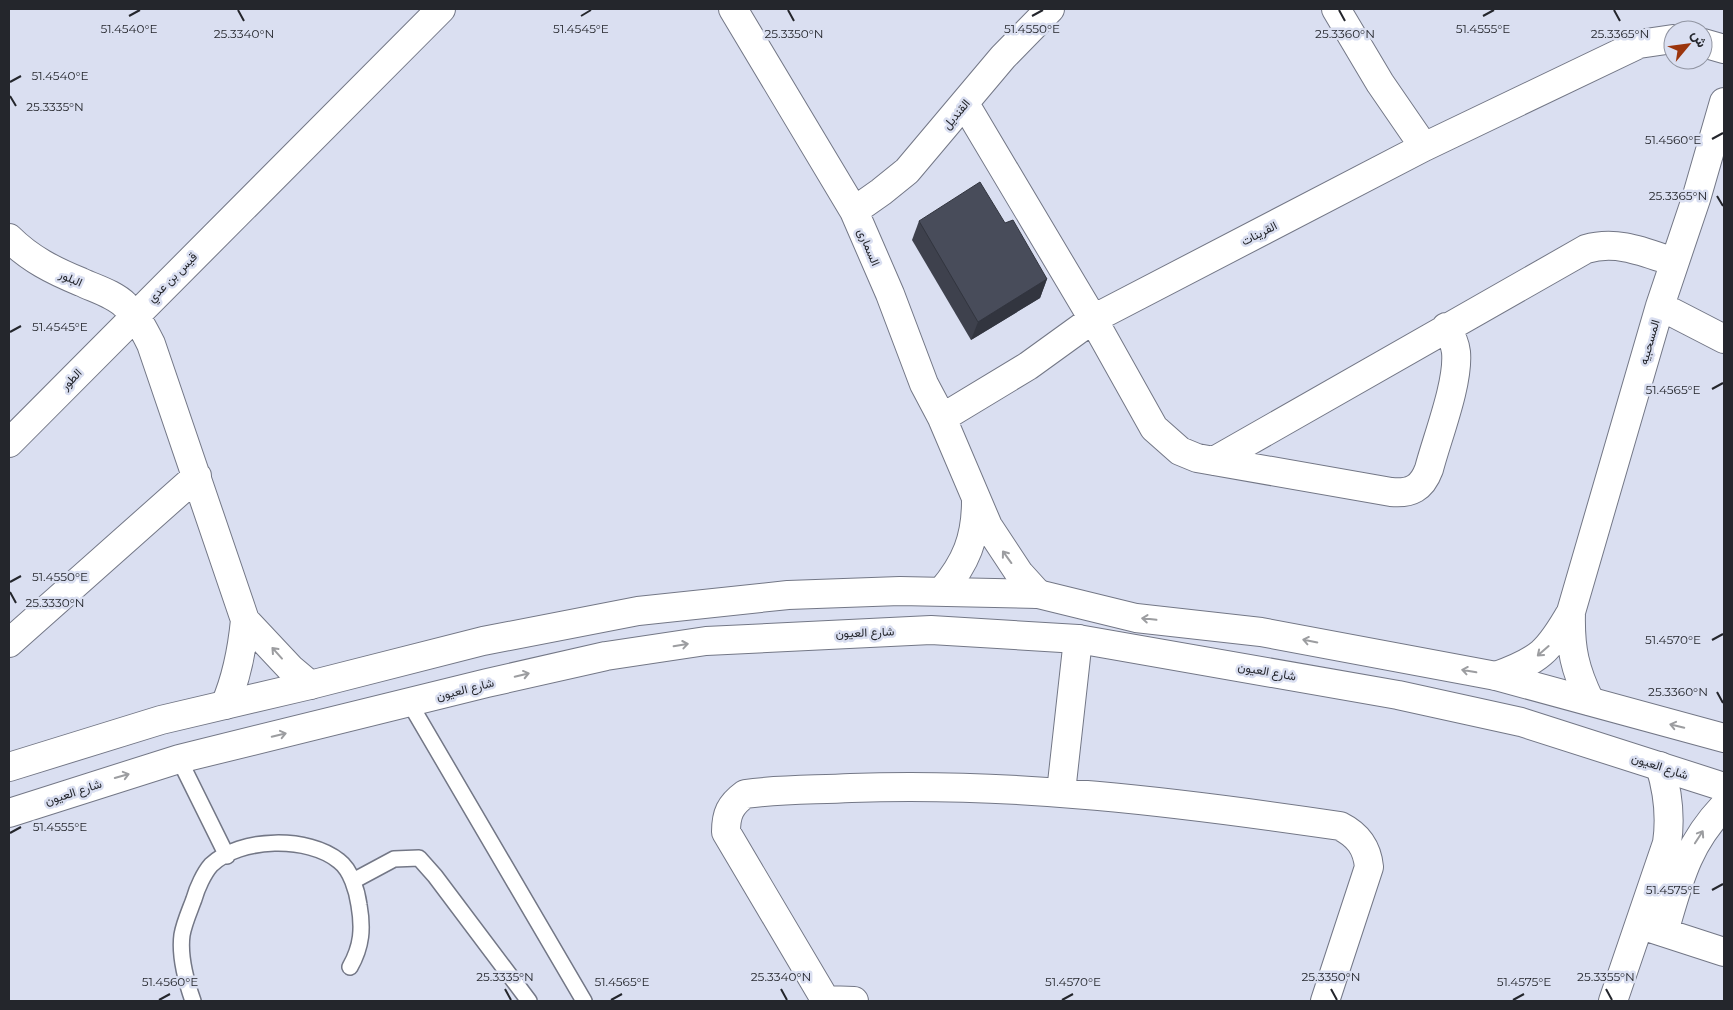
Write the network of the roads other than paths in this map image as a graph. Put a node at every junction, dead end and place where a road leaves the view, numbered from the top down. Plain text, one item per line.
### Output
1 (441, 9) edge
2 (733, 9) edge
3 (1050, 9) edge
4 (1336, 9) edge
5 (1663, 40) edge
6 (1724, 102) edge
7 (965, 104) junction
8 (1424, 148) junction
9 (854, 211) junction
10 (9, 238) edge
11 (1674, 262) junction
12 (1660, 306) junction
13 (134, 315) junction
14 (1094, 319) junction
15 (1446, 327) junction
16 (1724, 339) edge
17 (942, 418) junction
18 (9, 443) edge
19 (1214, 461) junction
20 (197, 476) junction
21 (976, 500) junction
22 (942, 591) junction
23 (1038, 594) junction
24 (1571, 612) junction
25 (245, 620) junction
26 (1078, 639) junction
27 (9, 643) edge
28 (1496, 676) junction
29 (310, 685) junction
30 (1590, 701) junction
31 (409, 702) junction
32 (225, 705) junction
33 (1724, 738) edge
34 (179, 759) junction
35 (1660, 766) junction
36 (9, 767) edge
37 (1724, 787) edge
38 (1061, 792) junction
39 (1724, 806) edge
40 (9, 813) edge
41 (226, 856) junction
42 (1673, 863) junction
43 (353, 881) junction
44 (1652, 928) junction
45 (1724, 952) edge
46 (350, 966) dead end
47 (193, 1001) edge
48 (529, 1001) edge
49 (584, 1001) edge
50 (826, 1001) edge
51 (854, 1001) edge
52 (1325, 1001) edge
53 (1613, 1001) edge

1 - 13 street, قيس بن عدي
2 - 9 street, السمارى
3 - 7 street, القنديل
4 - 8 street
5 - 8 street, القرينات
6 - 11 street, المسحبيه
7 - 9 street, القنديل
7 - 14 street
8 - 14 street, القرينات
9 - 17 street, السمارى
10 - 13 street, البلور
11 - 12 street, المسحبيه
11 - 15 street
12 - 16 street
12 - 24 street, المسحبيه
13 - 18 street, الطور
13 - 20 street
14 - 17 street, القرينات
14 - 19 street
15 - 19 street
15 - 19 street
17 - 21 street, السمارى
20 - 25 street
20 - 27 street
21 - 22 street, السمارى
23 -> 21 street, السمارى
22 - 23 street
22 - 29 street
28 -> 23 street
24 -> 28 street, المسحبيه
24 - 30 street, المسحبيه
29 -> 25 street
25 - 32 street
31 -> 26 street, شارع العيون
26 - 35 street, شارع العيون
26 - 38 street
28 - 30 street
29 - 32 street
33 -> 30 street
34 -> 31 street, شارع العيون
31 - 49 lane
32 - 36 street
40 -> 34 street, شارع العيون
34 - 41 lane
35 - 37 street, شارع العيون
35 - 42 street
38 - 50 street
38 - 52 street
42 -> 39 street
41 - 43 lane
41 - 47 lane
42 - 44 street
43 - 46 lane
43 - 48 lane
44 - 45 street
44 - 53 street
50 - 51 street

